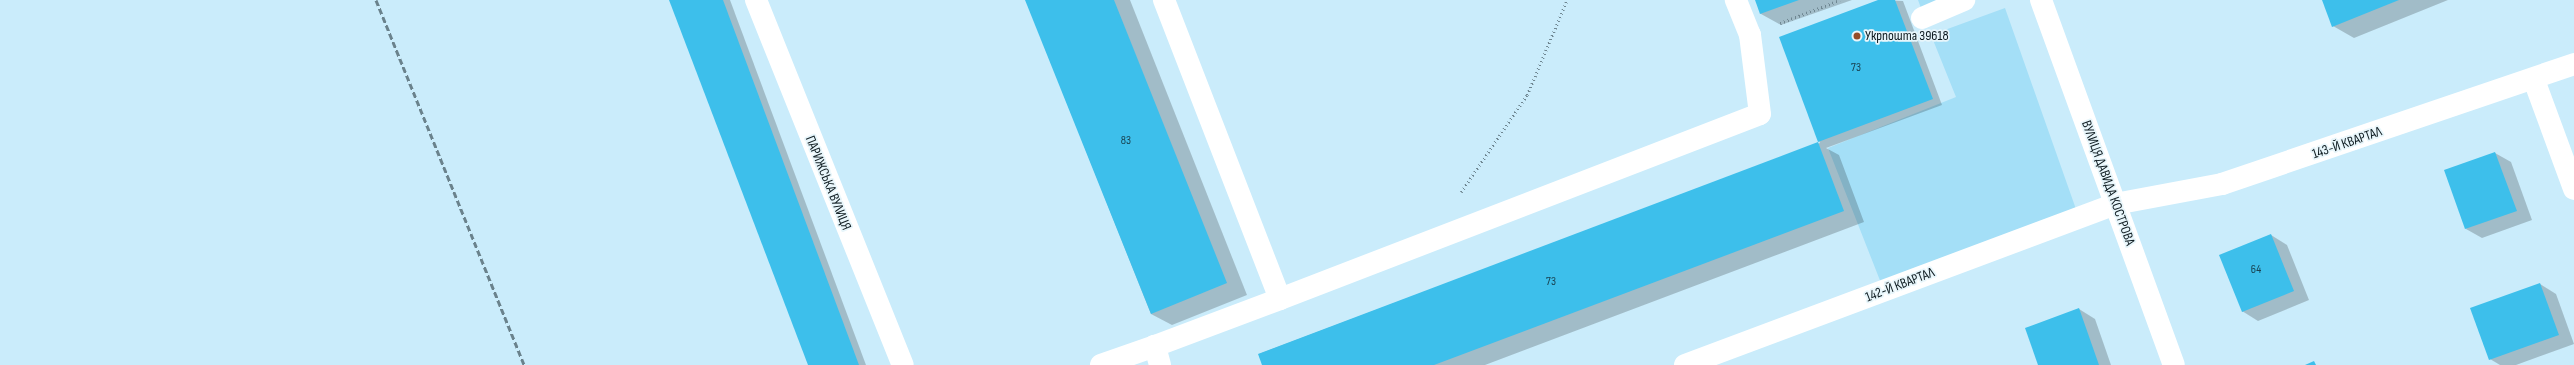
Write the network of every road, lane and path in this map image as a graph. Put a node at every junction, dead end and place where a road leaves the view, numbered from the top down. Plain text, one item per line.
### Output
1 (756, 0) edge
2 (1164, 0) edge
3 (1566, 0) edge
4 (1736, 0) edge
5 (1840, 0) edge
6 (1964, 0) edge
7 (2041, 0) edge
8 (1922, 18) dead end
9 (1750, 35) junction
10 (2574, 64) edge
11 (2534, 80) junction
12 (2574, 190) edge
13 (1457, 197) dead end
14 (2115, 204) junction
15 (1280, 299) junction
16 (1157, 356) edge
17 (903, 365) edge
18 (1101, 365) edge
19 (1685, 365) edge
20 (2174, 365) edge

1 - 17 street, ПАРИЖСЬКА ВУЛИЦЯ
2 - 15 street
3 - 13 path
4 - 9 street
5 - 9 path
6 - 8 street
7 - 14 street, ВУЛИЦЯ ДАВИДА КОСТРОВА
9 - 15 street
10 - 11 street, 143-Й КВАРТАЛ
11 - 12 street
11 - 14 street, 143-Й КВАРТАЛ
14 - 19 street, 142-Й КВАРТАЛ
14 - 20 street, ВУЛИЦЯ ДАВИДА КОСТРОВА
15 - 16 street
16 - 18 street

